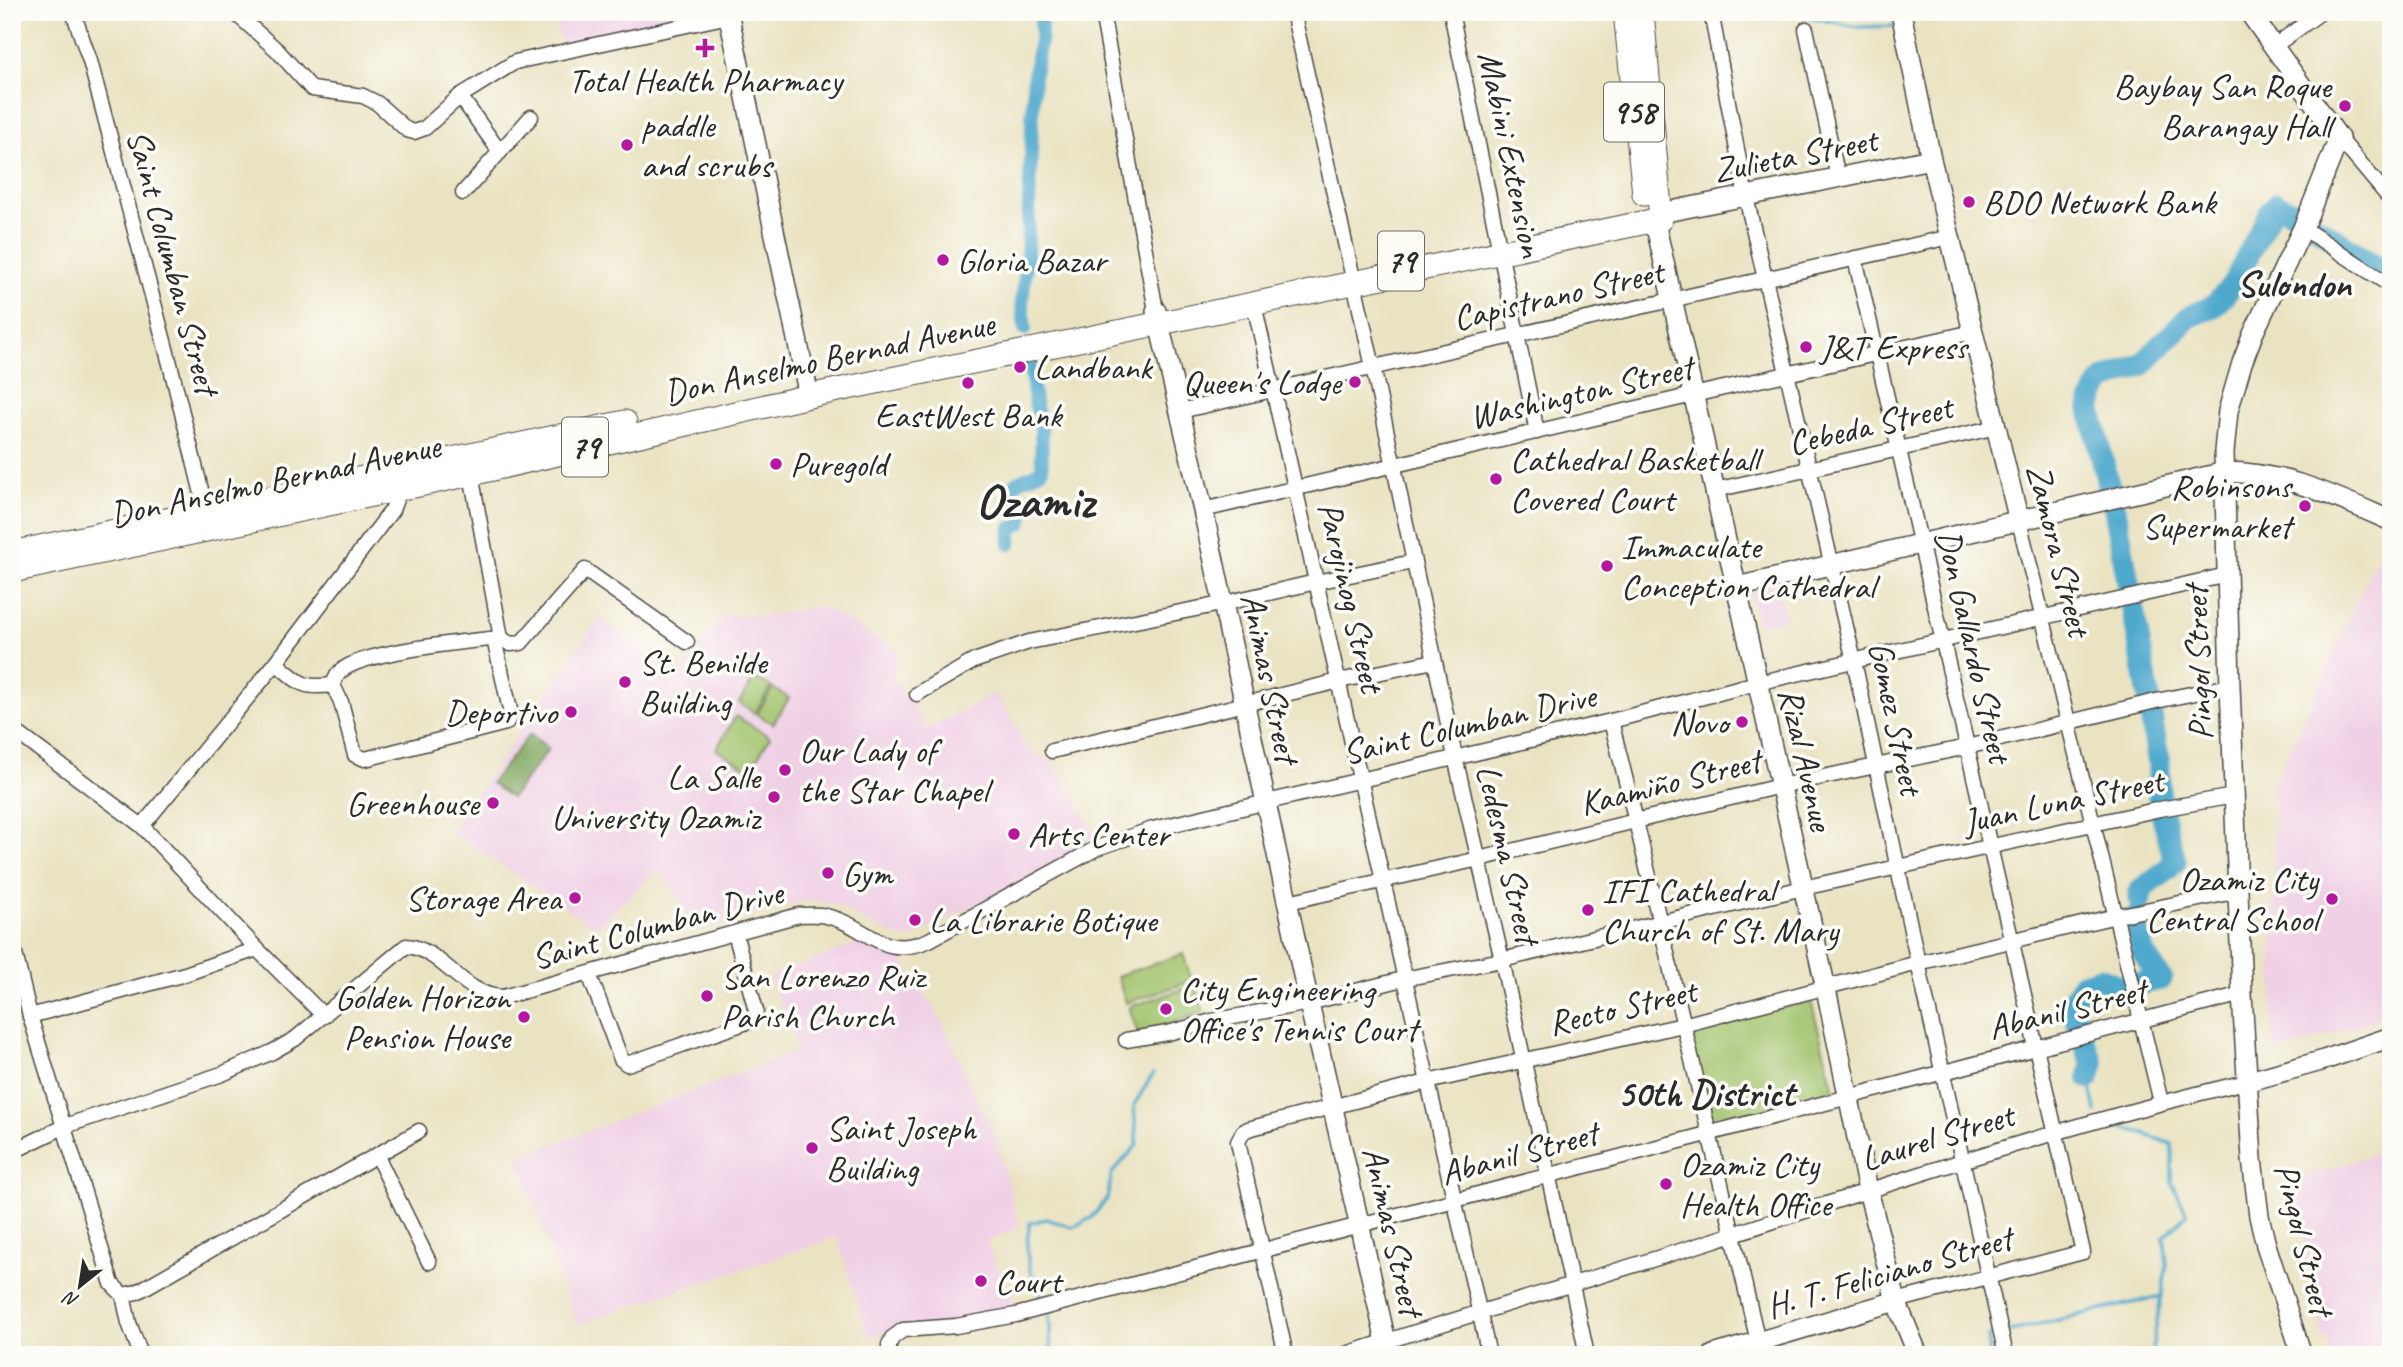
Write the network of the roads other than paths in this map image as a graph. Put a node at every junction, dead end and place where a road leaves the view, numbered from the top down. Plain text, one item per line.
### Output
1 (74, 12) edge
2 (234, 12) edge
3 (1102, 12) edge
4 (1293, 12) edge
5 (1451, 12) edge
6 (1625, 12) edge
7 (1642, 12) edge
8 (1711, 12) edge
9 (1901, 12) edge
10 (2249, 12) edge
11 (2321, 12) edge
12 (729, 14) edge
13 (1806, 29) dead end
14 (2273, 47) junction
15 (460, 96) junction
16 (531, 117) dead end
17 (2339, 138) junction
18 (500, 152) junction
19 (1931, 159) junction
20 (1838, 178) junction
21 (2388, 191) edge
22 (463, 193) dead end
23 (1746, 197) junction
24 (1657, 217) junction
25 (2303, 228) junction
26 (1950, 237) junction
27 (1500, 247) junction
28 (1855, 258) junction
29 (1353, 277) junction
30 (1765, 279) junction
31 (2391, 286) edge
32 (1671, 300) junction
33 (1254, 304) junction
34 (1157, 317) junction
35 (1973, 332) junction
36 (1517, 334) junction
37 (1877, 354) junction
38 (1373, 367) junction
39 (1786, 374) junction
40 (808, 389) junction
41 (1273, 390) junction
42 (1693, 395) junction
43 (1180, 411) junction
44 (1997, 427) junction
45 (1536, 432) junction
46 (611, 433) junction
47 (1899, 449) junction
48 (1393, 467) junction
49 (1808, 469) junction
50 (2225, 472) junction
51 (471, 474) junction
52 (394, 481) junction
53 (1296, 489) junction
54 (1715, 490) junction
55 (1203, 510) junction
56 (208, 520) junction
57 (2020, 521) junction
58 (2391, 521) edge
59 (1920, 544) junction
60 (12, 553) edge
61 (1413, 562) junction
62 (1831, 565) junction
63 (12, 571) edge
64 (2227, 575) junction
65 (1316, 582) junction
66 (1737, 587) junction
67 (1221, 604) junction
68 (2043, 617) junction
69 (497, 639) junction
70 (1943, 641) junction
71 (687, 642) dead end
72 (1434, 661) junction
73 (1854, 661) junction
74 (276, 663) junction
75 (1339, 681) junction
76 (1757, 683) junction
77 (333, 685) junction
78 (2230, 686) junction
79 (917, 694) dead end
80 (1243, 706) junction
81 (1611, 721) junction
82 (2069, 724) junction
83 (12, 729) edge
84 (1967, 747) junction
85 (1052, 751) dead end
86 (1455, 757) junction
87 (1876, 766) junction
88 (1362, 779) junction
89 (1780, 786) junction
90 (2234, 796) junction
91 (1266, 803) junction
92 (1636, 821) junction
93 (2094, 825) junction
94 (142, 827) junction
95 (1990, 848) junction
96 (1479, 859) junction
97 (1898, 867) junction
98 (1384, 881) junction
99 (1803, 888) junction
100 (2239, 891) junction
101 (1288, 902) junction
102 (2116, 916) junction
103 (1659, 922) junction
104 (735, 933) junction
105 (12, 941) edge
106 (2012, 941) junction
107 (257, 949) junction
108 (1502, 960) junction
109 (1918, 963) junction
110 (589, 974) junction
111 (1403, 979) junction
112 (1826, 989) junction
113 (2242, 993) junction
114 (1309, 1003) junction
115 (30, 1016) junction
116 (324, 1016) junction
117 (2142, 1021) junction
118 (1683, 1025) junction
119 (2391, 1037) edge
120 (1126, 1040) dead end
121 (2036, 1046) junction
122 (1523, 1060) junction
123 (1942, 1072) junction
124 (1427, 1082) junction
125 (2246, 1082) junction
126 (1848, 1096) junction
127 (2161, 1102) junction
128 (1334, 1108) junction
129 (65, 1126) junction
130 (419, 1131) dead end
131 (2056, 1133) junction
132 (1711, 1134) junction
133 (12, 1152) edge
134 (377, 1156) junction
135 (1962, 1161) junction
136 (1549, 1176) junction
137 (1868, 1190) junction
138 (1454, 1201) junction
139 (1360, 1225) junction
140 (1734, 1234) junction
141 (1263, 1252) junction
142 (2083, 1252) joint
143 (429, 1262) dead end
144 (1988, 1276) junction
145 (1572, 1285) junction
146 (123, 1295) junction
147 (1896, 1301) junction
148 (1480, 1313) junction
149 (1387, 1348) edge
150 (1759, 1348) edge
151 (141, 1355) edge
152 (889, 1355) edge
153 (1286, 1355) edge
154 (1343, 1355) edge
155 (1489, 1355) edge
156 (1587, 1355) edge
157 (1713, 1355) edge
158 (1918, 1355) edge
159 (2006, 1355) edge
160 (2302, 1355) edge

1 - 56 street, Saint Columban Street
2 - 15 street
3 - 34 street, Animas Street
4 - 29 street, Ledesma Street
5 - 27 street, Mabini Extension
6 - 24 main road, 958
7 - 24 main road, 958
8 - 23 street, Gomez Street
9 - 19 street, Zamora Street
10 - 14 street
11 - 14 street
12 - 15 street
12 - 40 street
13 - 20 street
14 - 17 street
15 - 18 street
16 - 18 street
17 - 21 street
17 - 25 street, Pingol Street
18 - 22 street
19 - 20 street, Zulieta Street
19 - 26 street, Zamora Street
20 - 23 street, Zulieta Street
23 - 24 street, Zulieta Street
23 - 30 street, Gomez Street
24 - 27 main road, Don Anselmo Bernad Avenue / 79
24 - 32 street, Rizal Avenue
25 - 31 street
25 - 50 street, Pingol Street
26 - 28 street, Capistrano Street
26 - 35 street, Zamora Street
27 - 29 main road, Don Anselmo Bernad Avenue / 79
27 - 36 street, Mabini Extension
28 - 30 street, Capistrano Street
28 - 37 street, Don Gallardo Street
29 - 33 main road, Don Anselmo Bernad Avenue / 79
29 - 34 main road, Don Anselmo Bernad Avenue / 79
29 - 38 street, Ledesma Street
30 - 32 street, Capistrano Street
30 - 39 street, Gomez Street
32 - 36 street, Capistrano Street
32 - 42 street, Rizal Avenue
33 - 34 main road, Don Anselmo Bernad Avenue / 79
33 - 41 street, Parojinog Street
34 - 40 main road, Don Anselmo Bernad Avenue / 79
34 - 43 street, Animas Street
35 - 37 street, Washington Street
35 - 44 street, Zamora Street
36 - 38 street, Capistrano Street
36 - 45 street, Mabini Extension
37 - 39 street, Washington Street
37 - 47 street, Don Gallardo Street
38 - 41 street, Capistrano Street
38 - 48 street, Ledesma Street
39 - 42 street, Washington Street
39 - 49 street, Gomez Street
40 - 46 main road, Don Anselmo Bernad Avenue / 79
41 - 43 street, Capistrano Street
41 - 53 street, Parojinog Street
42 - 45 street, Washington Street
42 - 54 street, Rizal Avenue
43 - 55 street, Animas Street
44 - 47 street, Cebeda Street
44 - 57 street, Zamora Street
45 - 48 street, Washington Street
46 - 51 main road, Don Anselmo Bernad Avenue / 79
46 - 52 main road, Don Anselmo Bernad Avenue / 79
47 - 49 street, Cebeda Street
47 - 59 street, Don Gallardo Street
48 - 53 street, Washington Street
48 - 61 street, Ledesma Street
49 - 54 street, Cebeda Street
49 - 62 street, Gomez Street
50 - 57 street
50 - 58 street
50 - 64 street, Pingol Street
51 - 52 main road, Don Anselmo Bernad Avenue / 79
51 - 69 street
52 - 56 main road, Don Anselmo Bernad Avenue / 79
52 - 74 street
53 - 55 street, Washington Street
53 - 65 street, Parojinog Street
54 - 66 street, Rizal Avenue
55 - 67 street, Animas Street
56 - 60 main road, Don Anselmo Bernad Avenue / 79
56 - 63 main road, Don Anselmo Bernad Avenue / 79
57 - 59 street
57 - 68 street, Zamora Street
59 - 62 street
59 - 70 street, Don Gallardo Street
61 - 65 street
61 - 72 street, Ledesma Street
62 - 66 street
62 - 73 street, Gomez Street
64 - 68 street, Saint Columban Drive
64 - 78 street, Pingol Street
65 - 67 street
65 - 75 street, Parojinog Street
66 - 76 street, Rizal Avenue
67 - 79 street
67 - 80 street, Animas Street
68 - 70 street, Saint Columban Drive
68 - 82 street, Zamora Street
69 - 71 street
69 - 77 street
69 - 77 street
70 - 73 street, Saint Columban Drive
70 - 84 street, Don Gallardo Street
72 - 75 street
72 - 86 street, Ledesma Street
73 - 76 street, Saint Columban Drive
73 - 87 street, Gomez Street
74 - 77 street
74 - 94 street
75 - 80 street
75 - 88 street, Parojinog Street
76 - 81 street, Saint Columban Drive
76 - 89 street, Rizal Avenue
78 - 82 street, Kaamiño Street
78 - 90 street, Pingol Street
80 - 85 street
80 - 91 street, Animas Street
81 - 86 street, Saint Columban Drive
81 - 92 street
82 - 84 street, Kaamiño Street
82 - 93 street, Zamora Street
83 - 94 street
84 - 87 street, Kaamiño Street
84 - 95 street, Don Gallardo Street
86 - 88 street, Saint Columban Drive
86 - 96 street, Ledesma Street
87 - 89 street, Kaamiño Street
87 - 97 street, Gomez Street
88 - 91 street, Saint Columban Drive
88 - 98 street, Parojinog Street
89 - 92 street, Kaamiño Street
89 - 99 street, Rizal Avenue
90 - 93 street, Juan Luna Street
90 - 100 street, Pingol Street
91 - 101 street, Animas Street
91 - 104 street, Saint Columban Drive
92 - 96 street, Kaamiño Street
92 - 103 street
93 - 95 street, Juan Luna Street
93 - 102 street, Zamora Street
94 - 107 street
95 - 97 street, Juan Luna Street
95 - 106 street, Don Gallardo Street
96 - 98 street, Kaamiño Street
96 - 108 street, Ledesma Street
97 - 99 street, Juan Luna Street
97 - 109 street, Gomez Street
98 - 101 street, Kaamiño Street
98 - 111 street, Parojinog Street
99 - 103 street, Juan Luna Street
99 - 112 street, Rizal Avenue
100 - 102 street, Recto Street
100 - 113 street, Pingol Street
101 - 114 street, Animas Street
102 - 106 street, Recto Street
102 - 117 street, Zamora Street
103 - 108 street, Juan Luna Street
103 - 118 street
104 - 110 street, Saint Columban Drive
104 - 110 street
105 - 115 street
106 - 109 street, Recto Street
106 - 121 street, Don Gallardo Street
107 - 115 street
107 - 116 street
108 - 111 street, Juan Luna Street
108 - 122 street, Ledesma Street
109 - 112 street, Recto Street
109 - 123 street, Gomez Street
110 - 116 street, Saint Columban Drive
111 - 114 street, Juan Luna Street
111 - 124 street, Parojinog Street
112 - 118 street, Recto Street
112 - 126 street, Rizal Avenue
113 - 117 street, Abanil Street
113 - 125 street, Pingol Street
114 - 120 street, Juan Luna Street
114 - 128 street, Animas Street
115 - 129 street
116 - 129 street, Saint Columban Drive
117 - 121 street, Abanil Street
117 - 127 street, Zamora Street
118 - 122 street, Recto Street
118 - 132 street
119 - 125 street, Laurel Street
121 - 123 street, Abanil Street
121 - 131 street, Don Gallardo Street
122 - 124 street, Recto Street
122 - 136 street, Ledesma Street
123 - 126 street, Abanil Street
123 - 135 street, Gomez Street
124 - 128 street, Recto Street
124 - 138 street, Parojinog Street
125 - 127 street, Laurel Street
125 - 160 street, Pingol Street
126 - 132 street, Abanil Street
126 - 137 street, Rizal Avenue
127 - 131 street, Laurel Street
128 - 139 street, Animas Street
128 - 141 street, Recto Street
129 - 133 street, Saint Columban Drive
129 - 146 street
130 - 134 street
131 - 135 street, Laurel Street
131 - 142 street, Don Gallardo Street
132 - 136 street, Abanil Street
132 - 140 street
134 - 143 street
134 - 146 street
135 - 137 street, Laurel Street
135 - 144 street, Gomez Street
136 - 138 street, Abanil Street
136 - 145 street, Ledesma Street
137 - 140 street, Laurel Street
137 - 147 street, Rizal Avenue
138 - 139 street, Abanil Street
138 - 148 street, Parojinog Street
139 - 141 street, Abanil Street
139 - 149 street, Animas Street
140 - 145 street, Laurel Street
140 - 150 street
141 - 152 street, Abanil Street
141 - 153 street, Recto Street
142 - 144 street, H. T. Feliciano Street
144 - 147 street, H. T. Feliciano Street
144 - 159 street, Gomez Street
145 - 148 street, Laurel Street
145 - 156 street, Ledesma Street
146 - 151 street
147 - 150 street, H. T. Feliciano Street
147 - 158 street, Rizal Avenue
148 - 149 street, Laurel Street
148 - 155 street, Parojinog Street
149 - 154 street, Laurel Street
150 - 157 street, H. T. Feliciano Street

